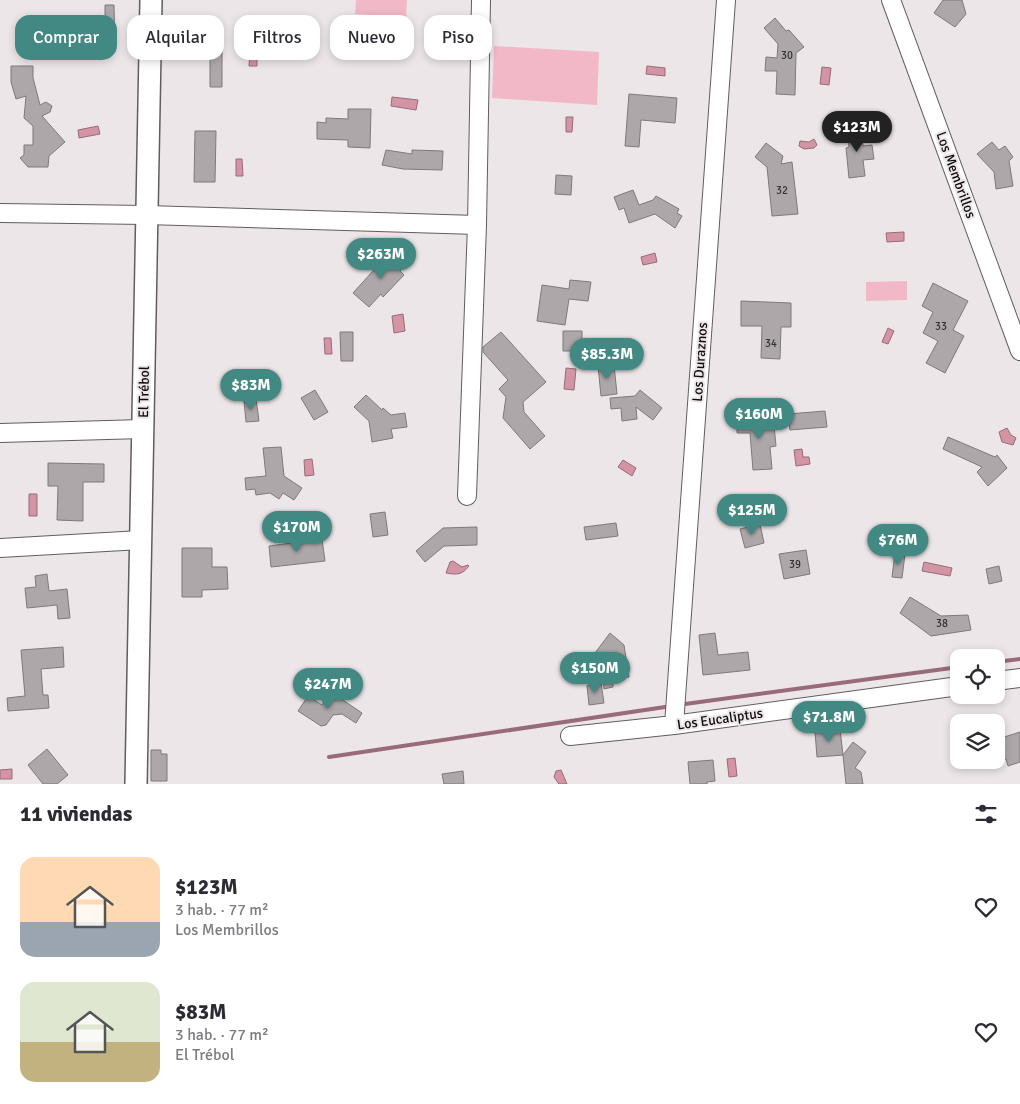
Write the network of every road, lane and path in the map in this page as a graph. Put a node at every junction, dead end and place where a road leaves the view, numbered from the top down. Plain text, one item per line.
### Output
1 (151, 0) edge
2 (481, 0) edge
3 (726, 0) edge
4 (891, 0) edge
5 (0, 213) edge
6 (146, 215) junction
7 (478, 225) junction
8 (1020, 350) edge
9 (143, 429) junction
10 (0, 433) edge
11 (467, 496) dead end
12 (141, 540) junction
13 (0, 548) edge
14 (1020, 678) edge
15 (1005, 680) edge
16 (950, 687) edge
17 (674, 725) junction
18 (570, 736) dead end
19 (136, 784) edge

1 - 6 main road, El Trébol
2 - 7 street
3 - 17 street, Los Duraznos
4 - 8 street, Los Membrillos
5 - 6 street
6 - 7 street
6 - 9 main road, El Trébol
7 - 11 street
9 - 10 street
9 - 12 main road, El Trébol
12 - 13 street
12 - 19 main road, El Trébol
14 - 15 street
16 - 17 street, Los Eucaliptus
17 - 18 street, Los Eucaliptus

